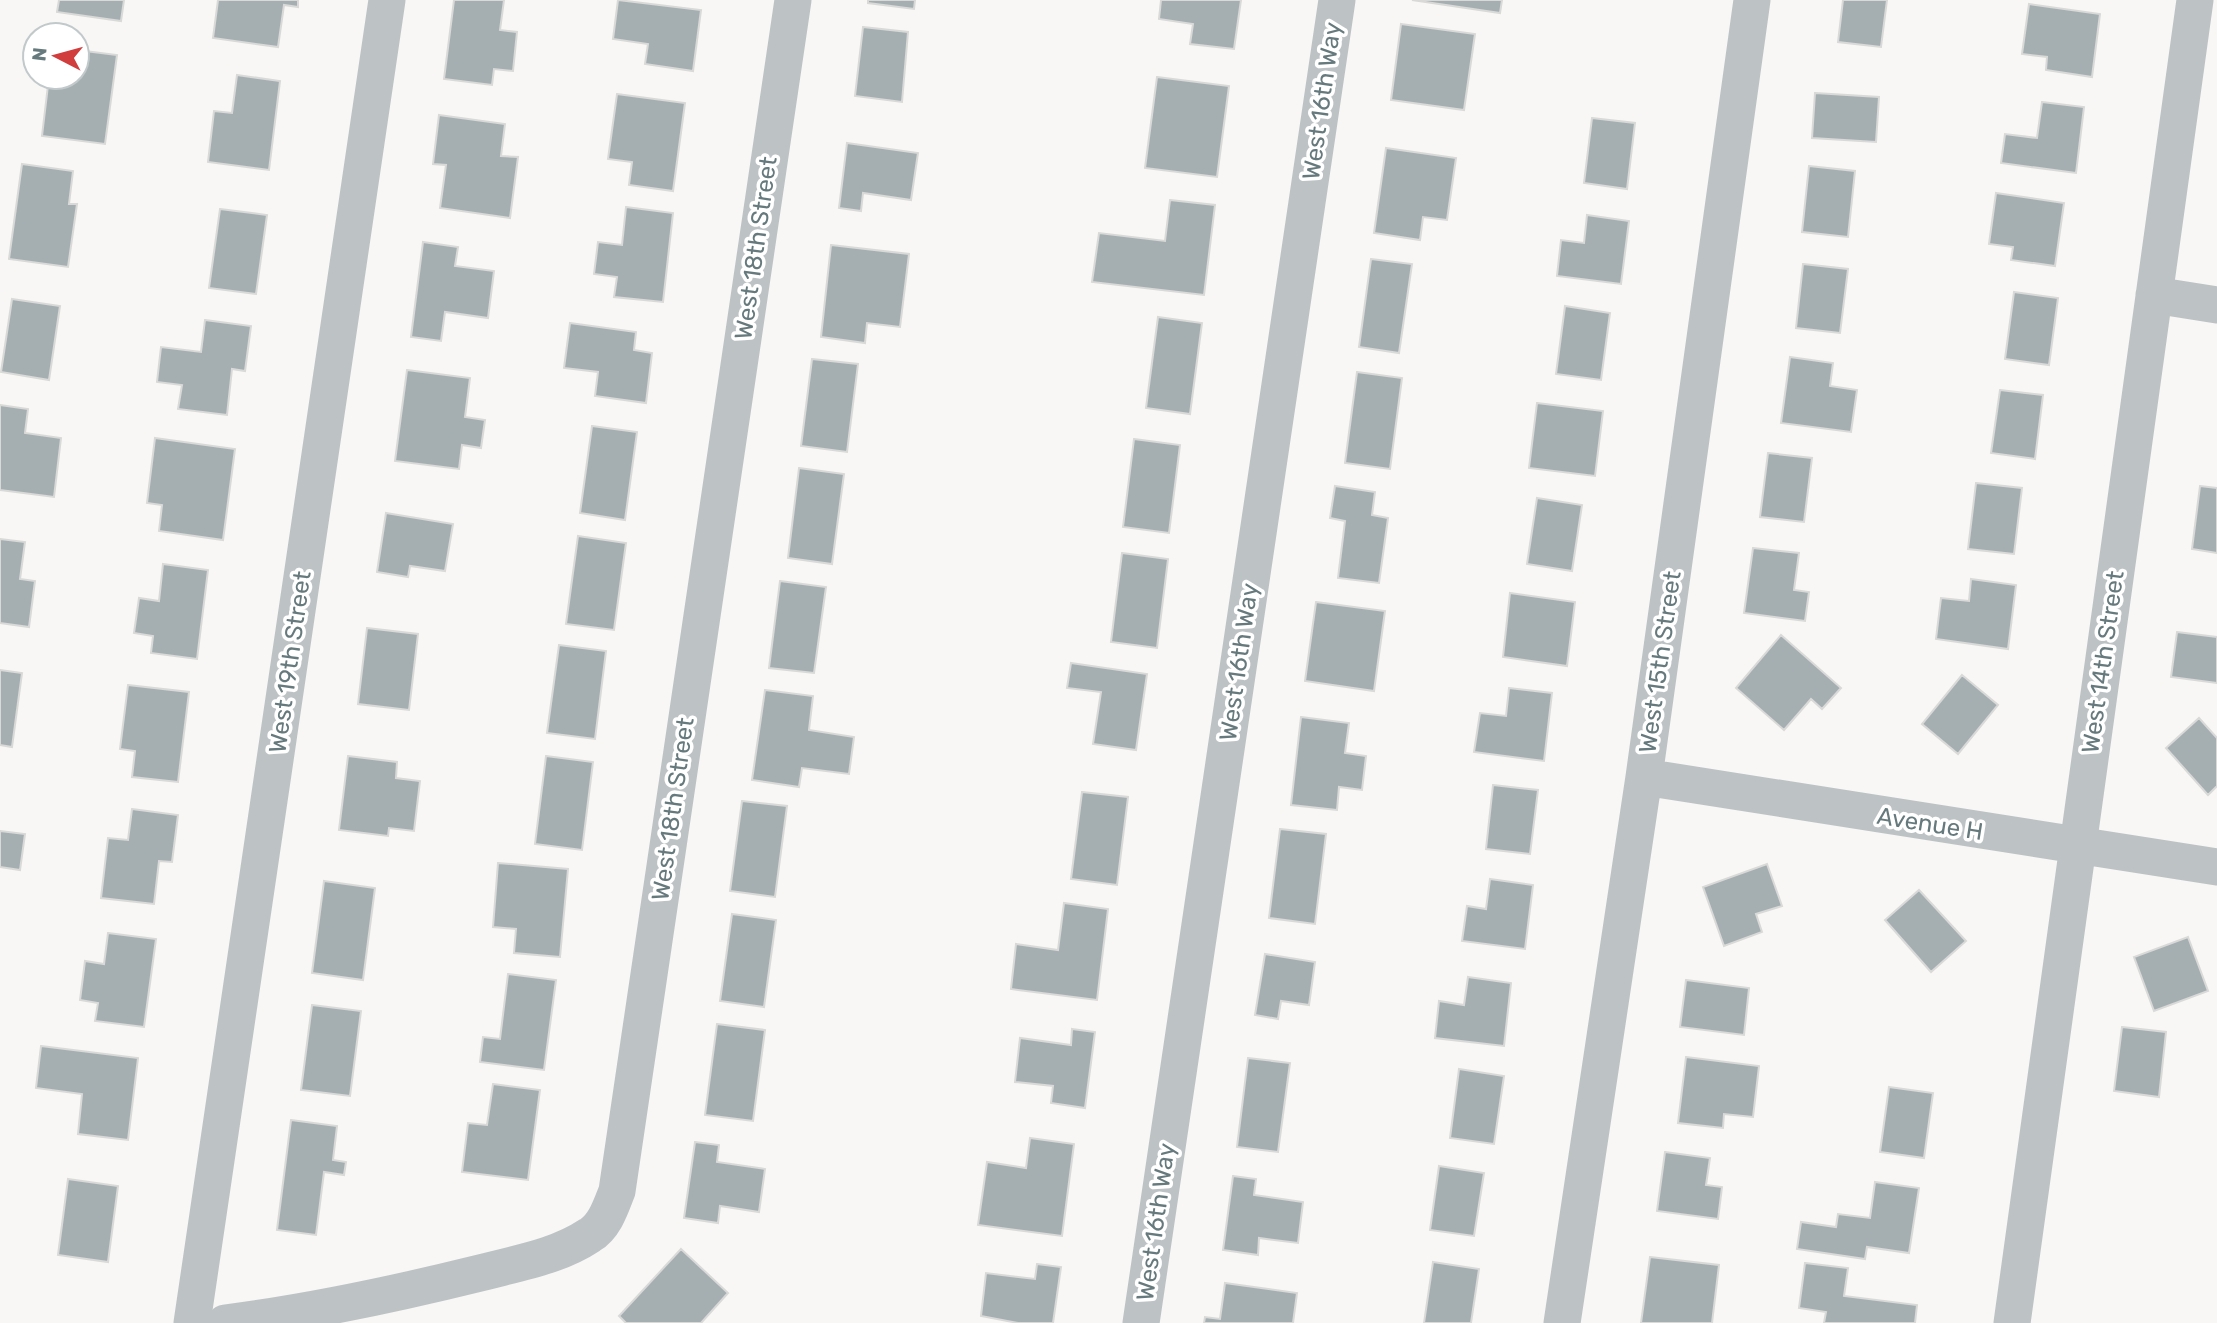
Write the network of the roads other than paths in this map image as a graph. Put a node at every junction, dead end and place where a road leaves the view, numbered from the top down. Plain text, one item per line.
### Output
1 (387, 0) edge
2 (793, 0) edge
3 (1337, 0) edge
4 (1752, 0) edge
5 (2195, 0) edge
6 (2154, 295) junction
7 (2217, 305) edge
8 (1644, 778) junction
9 (2078, 847) junction
10 (2217, 867) edge
11 (192, 1323) edge
12 (225, 1323) edge
13 (1141, 1323) edge
14 (1562, 1323) edge
15 (2012, 1323) edge

1 - 11 street, West 19th Street
2 - 12 street, West 18th Street
3 - 13 street, West 16th Way
4 - 8 street, West 15th Street
5 - 6 street, West 14th Street
6 - 7 street
6 - 9 street, West 14th Street
8 - 9 street, Avenue H
8 - 14 street, West 15th Street
9 - 10 street, Avenue H
9 - 15 street, West 14th Street

